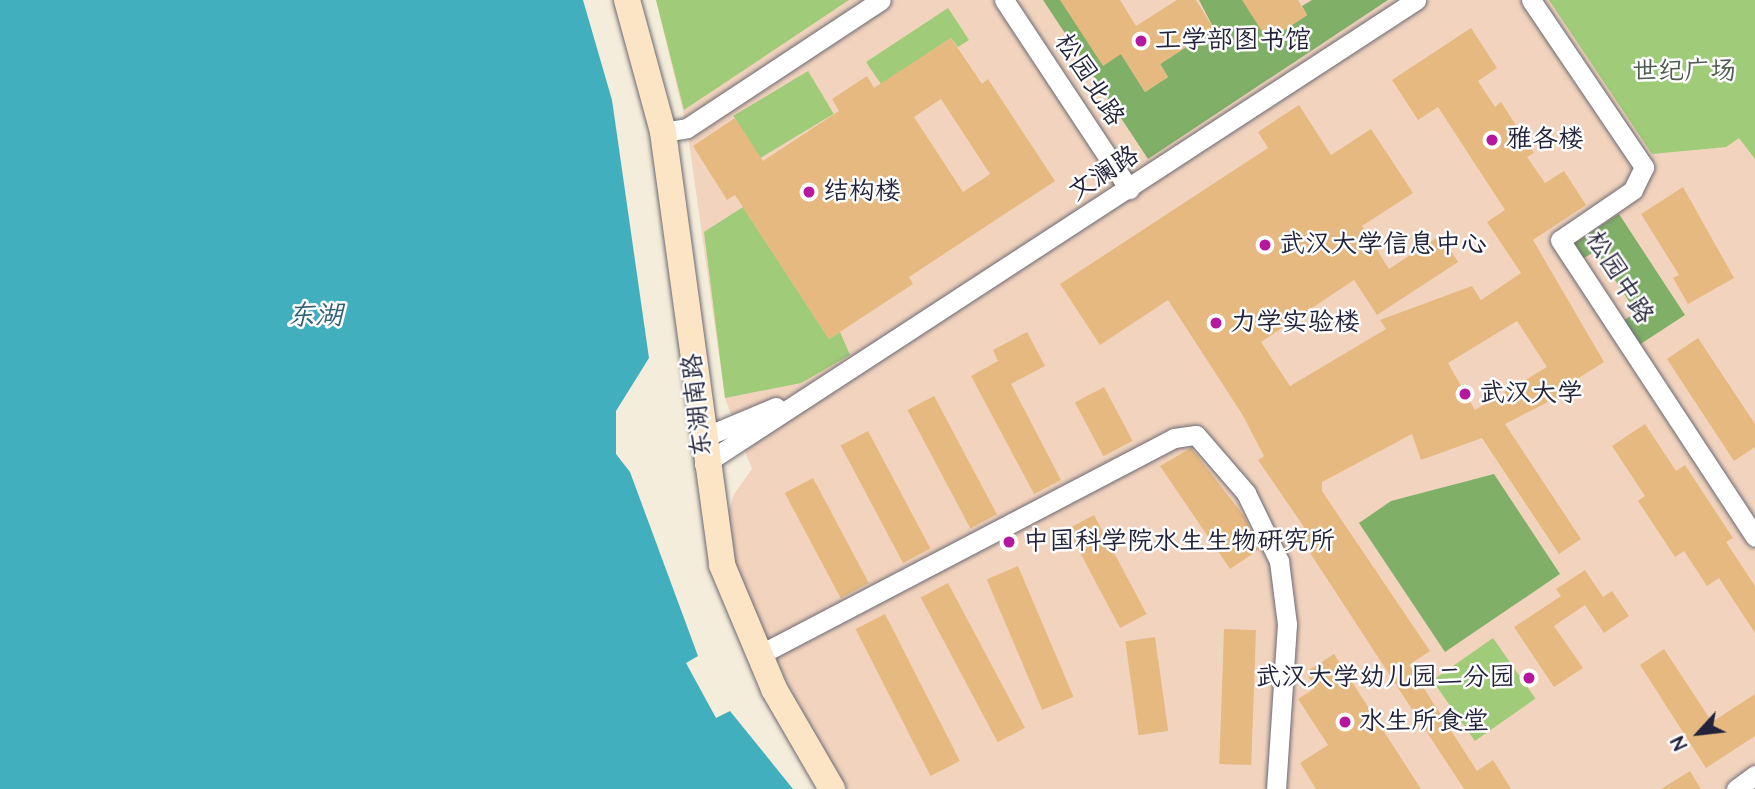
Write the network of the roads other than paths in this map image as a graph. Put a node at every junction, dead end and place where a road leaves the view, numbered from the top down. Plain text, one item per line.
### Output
1 (628, 0) edge
2 (881, 0) edge
3 (1004, 0) edge
4 (1416, 0) edge
5 (1531, 0) edge
6 (663, 132) junction
7 (1129, 189) junction
8 (818, 389) junction
9 (702, 438) junction
10 (704, 464) junction
11 (1755, 537) edge
12 (759, 655) junction
13 (1755, 775) edge
14 (832, 789) edge
15 (1276, 789) edge
16 (1735, 789) edge

1 - 6 street, 东湖南路
2 - 6 street
3 - 7 street, 松园北路
4 - 7 street, 文澜路
5 - 11 street, 松园中路
6 - 9 street, 东湖南路
7 - 8 street, 文澜路
8 - 9 street, 文澜路
8 - 10 street, 文澜路
9 - 10 street, 东湖南路
10 - 12 street, 东湖南路
12 - 14 street, 东湖南路
12 - 15 street
13 - 16 street

